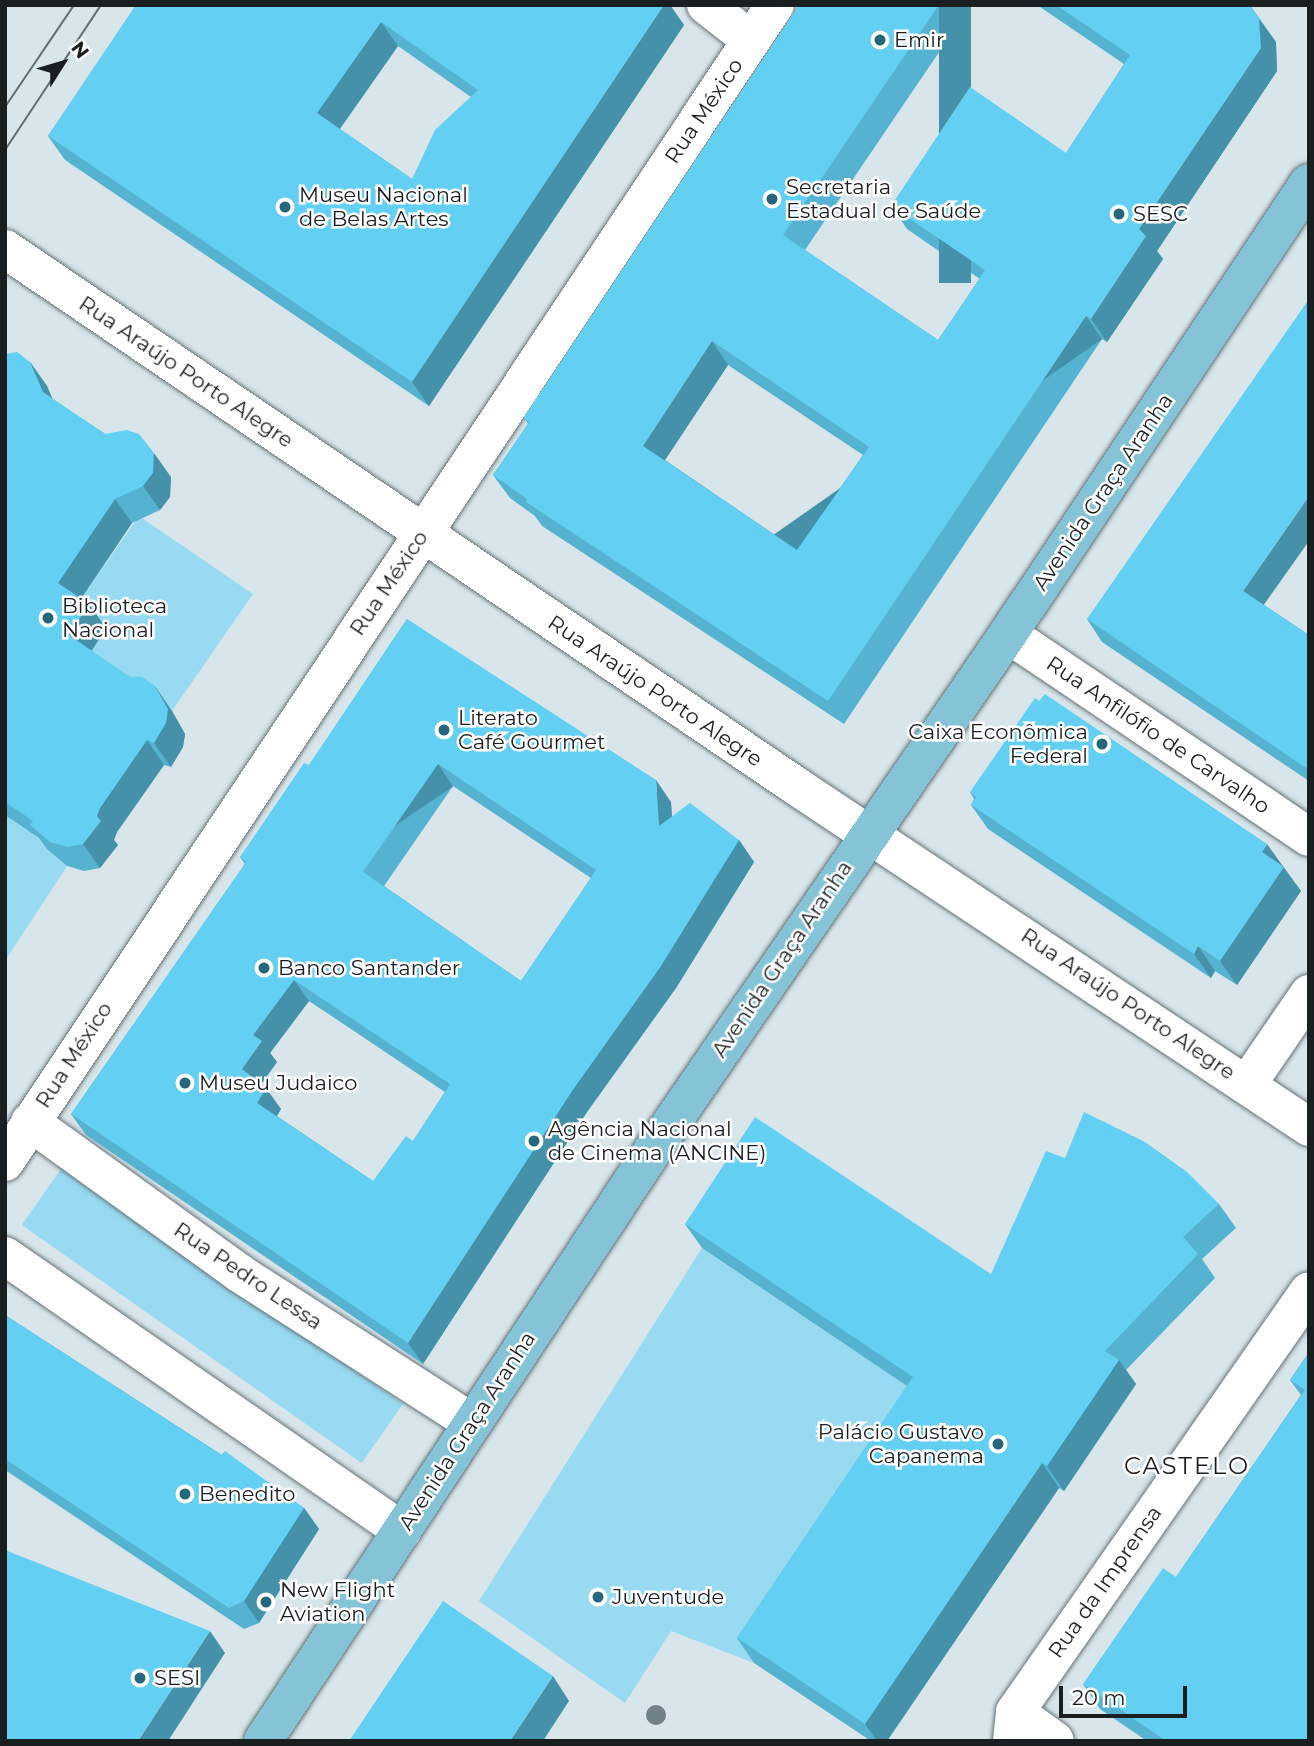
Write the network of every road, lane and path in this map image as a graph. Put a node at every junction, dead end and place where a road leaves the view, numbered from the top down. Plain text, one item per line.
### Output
1 (706, 5) edge
2 (775, 5) edge
3 (751, 40) junction
4 (1309, 183) edge
5 (5, 249) edge
6 (422, 534) junction
7 (1008, 634) junction
8 (868, 833) junction
9 (1309, 836) edge
10 (1309, 994) edge
11 (1248, 1083) junction
12 (30, 1122) junction
13 (1309, 1127) edge
14 (5, 1162) edge
15 (5, 1256) edge
16 (1309, 1291) edge
17 (471, 1422) junction
18 (402, 1531) junction
19 (1014, 1726) edge
20 (263, 1741) edge
21 (1055, 1741) edge

1 - 3 street
2 - 3 street, Rua México
3 - 6 street, Rua México
4 - 7 main road, Avenida Graça Aranha
5 - 6 street, Rua Araújo Porto Alegre
6 - 8 street, Rua Araújo Porto Alegre
6 - 12 street, Rua México
7 - 8 main road, Avenida Graça Aranha
7 - 9 street, Rua Anfilófio de Carvalho
8 - 11 street, Rua Araújo Porto Alegre
8 - 17 main road, Avenida Graça Aranha
10 - 11 street
11 - 13 street, Rua Araújo Porto Alegre
12 - 14 street, Rua México
12 - 17 street, Rua Pedro Lessa
15 - 18 street
16 - 19 street, Rua da Imprensa
17 - 18 main road, Avenida Graça Aranha
18 - 20 main road, Avenida Graça Aranha
19 - 21 street

